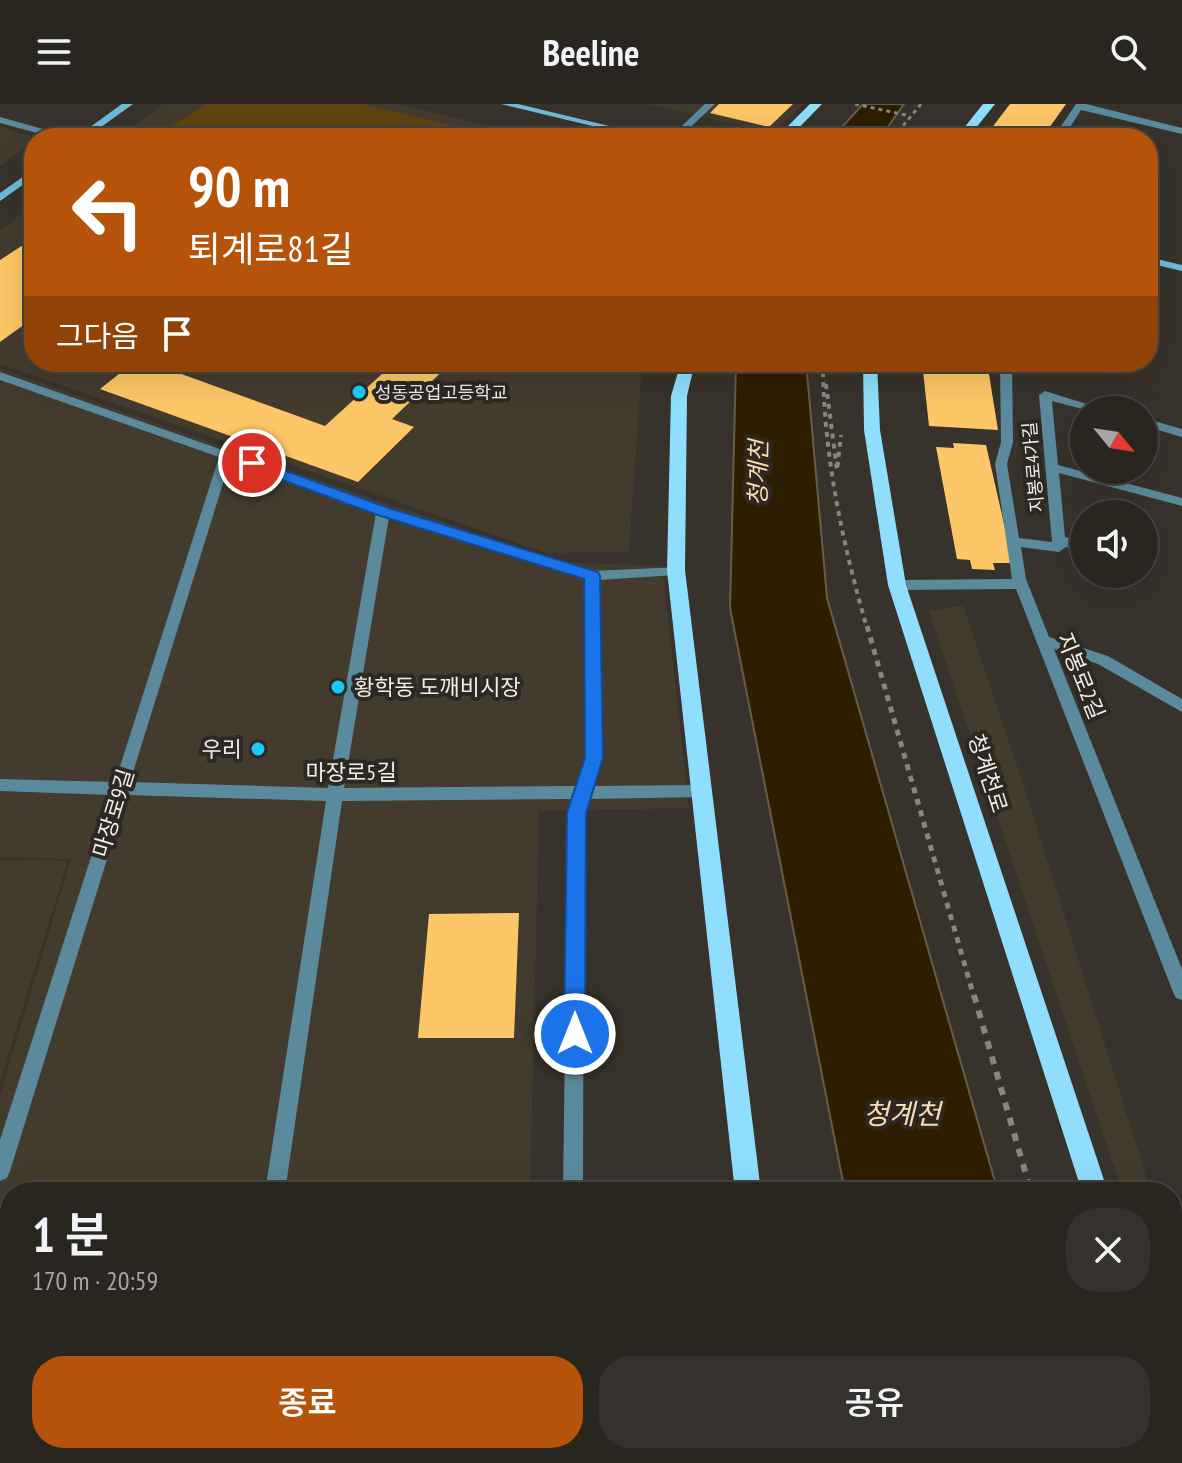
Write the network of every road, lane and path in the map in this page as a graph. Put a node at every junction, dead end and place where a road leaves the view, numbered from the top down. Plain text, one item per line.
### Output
1 (128, 104) edge
2 (506, 104) edge
3 (710, 104) edge
4 (816, 104) edge
5 (855, 104) edge
6 (921, 104) edge
7 (989, 104) edge
8 (1080, 106) edge
9 (910, 116) junction
10 (0, 120) edge
11 (29, 128) edge
12 (94, 128) edge
13 (610, 128) edge
14 (685, 128) edge
15 (792, 128) edge
16 (901, 128) edge
17 (970, 128) edge
18 (1065, 128) edge
19 (1182, 131) edge
20 (24, 180) edge
21 (0, 198) edge
22 (1158, 262) edge
23 (1182, 268) edge
24 (685, 372) edge
25 (823, 372) edge
26 (824, 372) edge
27 (870, 372) edge
28 (1006, 372) edge
29 (0, 376) edge
30 (1070, 402) edge
31 (842, 424) dead end
32 (1158, 426) edge
33 (1182, 433) edge
34 (226, 454) junction
35 (1051, 467) junction
36 (1182, 502) edge
37 (383, 511) junction
38 (1058, 540) junction
39 (1013, 542) junction
40 (1070, 544) edge
41 (676, 570) junction
42 (592, 576) junction
43 (1021, 584) junction
44 (897, 585) junction
45 (1043, 640) junction
46 (1182, 706) edge
47 (0, 785) edge
48 (121, 787) junction
49 (583, 791) junction
50 (702, 791) junction
51 (335, 795) junction
52 (1182, 992) edge
53 (0, 1171) edge
54 (277, 1182) edge
55 (573, 1182) edge
56 (747, 1182) edge
57 (1028, 1182) edge
58 (1092, 1182) edge

1 - 12 main road
2 - 13 main road
3 - 14 street
4 - 15 main road
5 - 9 path
6 - 9 path
7 - 17 main road
8 - 18 street
8 - 19 street
9 - 16 path
10 - 11 street
20 - 21 main road
22 - 23 main road
24 - 41 main road
25 - 57 path
26 - 31 path
27 - 44 main road, 청계천로
28 - 39 street, 지봉로2길
29 - 34 street
30 - 35 street, 지봉로4가길
32 - 33 street
34 - 37 street
34 - 48 street, 마장로9길
35 - 36 street
35 - 38 street, 지봉로4가길
37 - 42 street
37 - 51 street
38 - 39 street, 지봉로4가길
38 - 40 street
39 - 43 street, 지봉로2길
41 - 42 street
41 - 50 main road
42 - 49 street
43 - 44 street
43 - 45 street, 지봉로2길
44 - 58 main road, 청계천로
45 - 46 street
45 - 52 street, 지봉로2길
47 - 48 street, 마장로5길
48 - 51 street, 마장로5길
48 - 53 street, 마장로9길
49 - 50 street, 마장로5길
49 - 51 street, 마장로5길
49 - 55 street
50 - 56 main road
51 - 54 street

